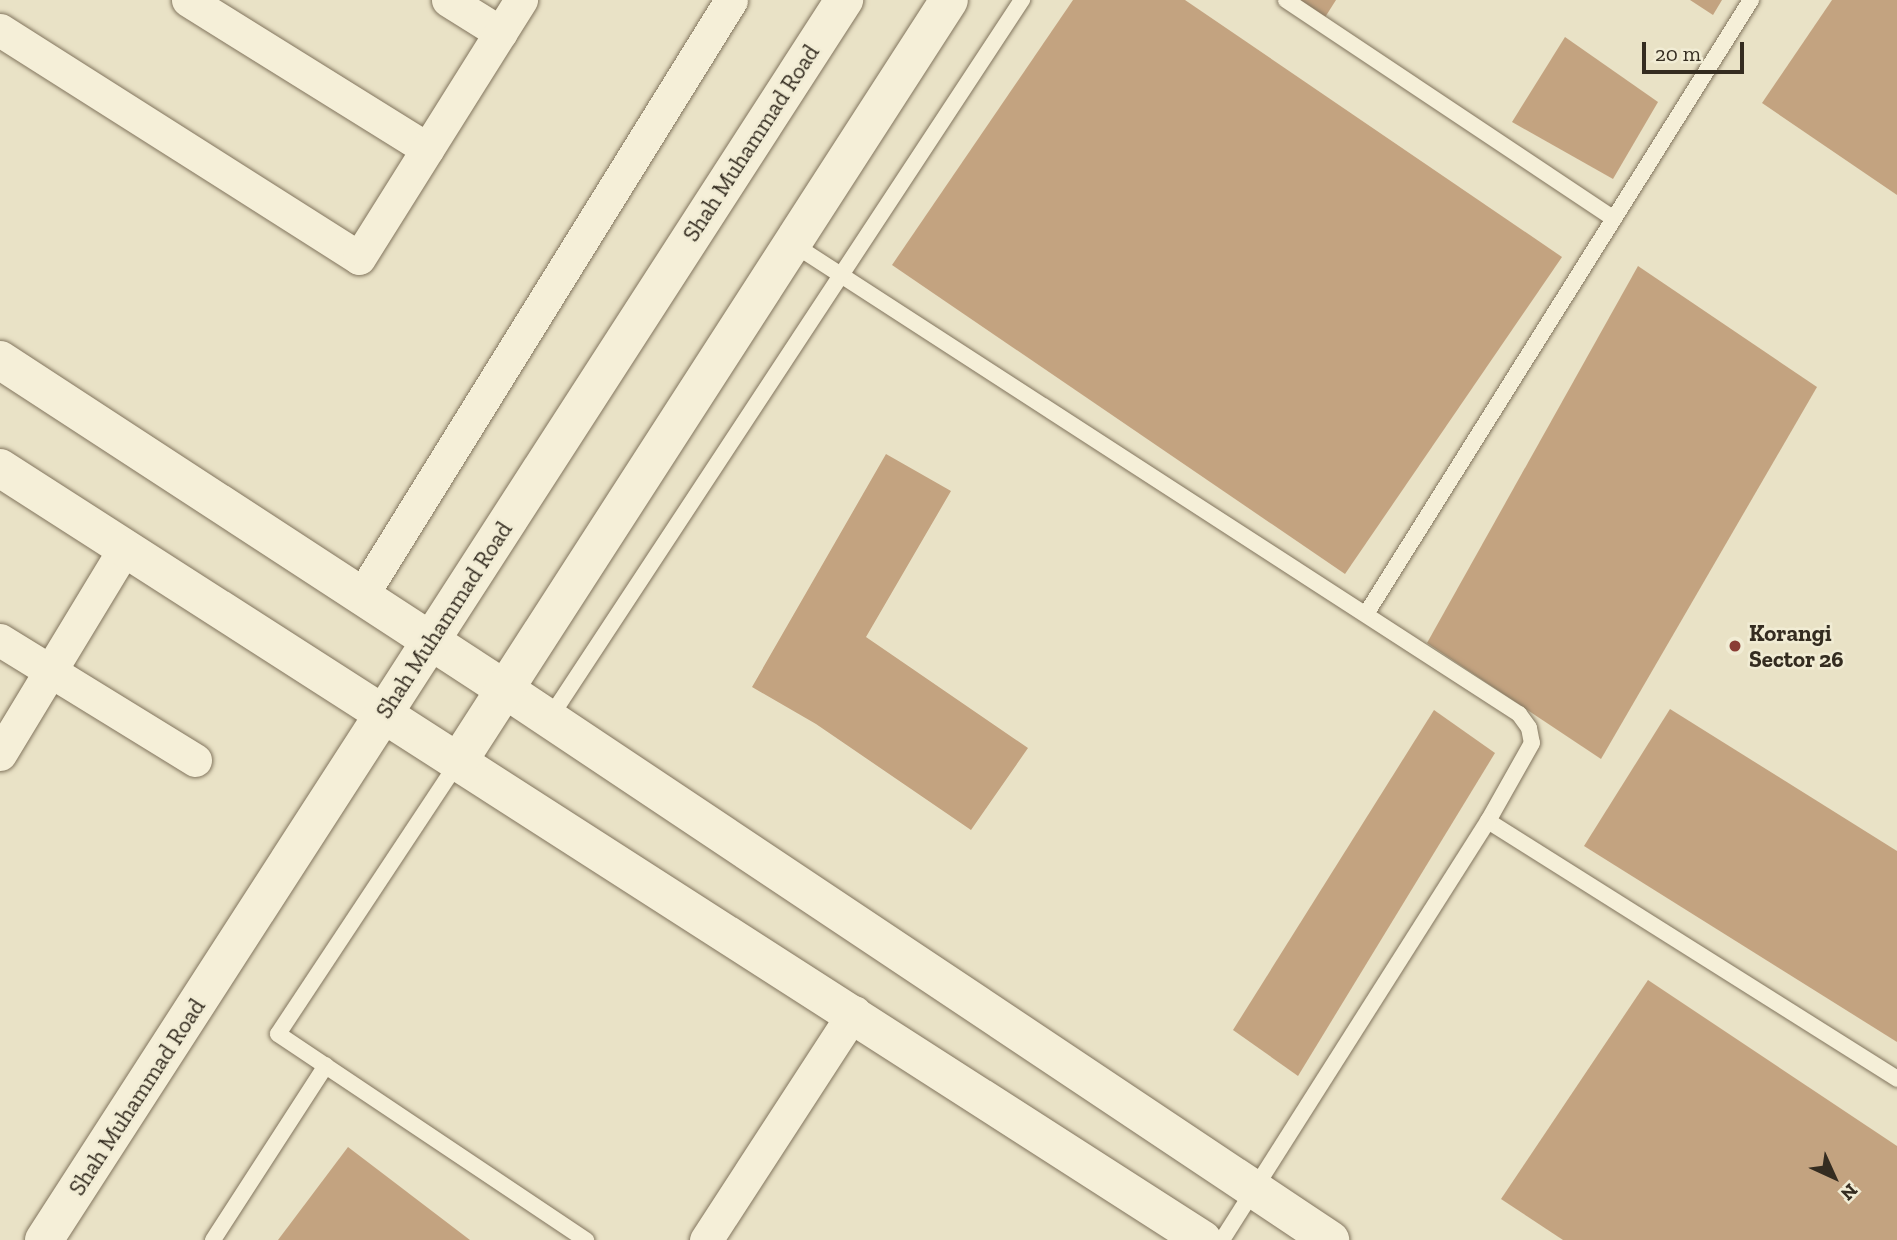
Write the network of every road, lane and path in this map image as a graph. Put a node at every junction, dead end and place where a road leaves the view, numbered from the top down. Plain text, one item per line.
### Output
1 (188, 0) edge
2 (448, 0) edge
3 (522, 0) edge
4 (731, 0) edge
5 (844, 0) edge
6 (949, 0) edge
7 (1022, 0) edge
8 (1286, 0) edge
9 (1751, 0) edge
10 (0, 30) edge
11 (501, 33) junction
12 (428, 149) junction
13 (1614, 219) junction
14 (793, 244) junction
15 (842, 276) junction
16 (0, 360) edge
17 (0, 468) edge
18 (124, 549) junction
19 (362, 595) junction
20 (1366, 614) junction
21 (0, 640) edge
22 (431, 641) junction
23 (52, 672) junction
24 (506, 690) junction
25 (383, 714) junction
26 (549, 719) junction
27 (0, 754) edge
28 (195, 760) dead end
29 (458, 762) junction
30 (1488, 821) junction
31 (854, 1012) junction
32 (326, 1065) junction
33 (1897, 1079) edge
34 (1252, 1188) junction
35 (1313, 1235) edge
36 (44, 1240) edge
37 (213, 1240) edge
38 (586, 1240) edge
39 (706, 1240) edge
40 (1203, 1240) edge
41 (1222, 1240) edge

1 - 12 street
2 - 11 street
3 - 11 street
4 - 19 street
5 - 22 street, Shah Muhammad Road
6 - 14 street
7 - 15 lane
8 - 13 lane
9 - 13 lane
10 - 12 street
11 - 12 street
13 - 20 lane
14 - 15 lane
14 - 24 street
15 - 20 lane
15 - 26 lane
16 - 19 street
17 - 18 street
18 - 23 street
18 - 25 street
19 - 22 street
20 - 30 lane
21 - 23 street
22 - 24 street
22 - 25 street, Shah Muhammad Road
23 - 27 street
23 - 28 street
24 - 26 street
24 - 29 street
25 - 29 street
25 - 36 street, Shah Muhammad Road
26 - 34 street
29 - 31 street
29 - 32 lane
30 - 33 lane
30 - 34 lane
31 - 39 street
31 - 40 street
32 - 37 lane
32 - 38 lane
34 - 35 street
34 - 41 lane

